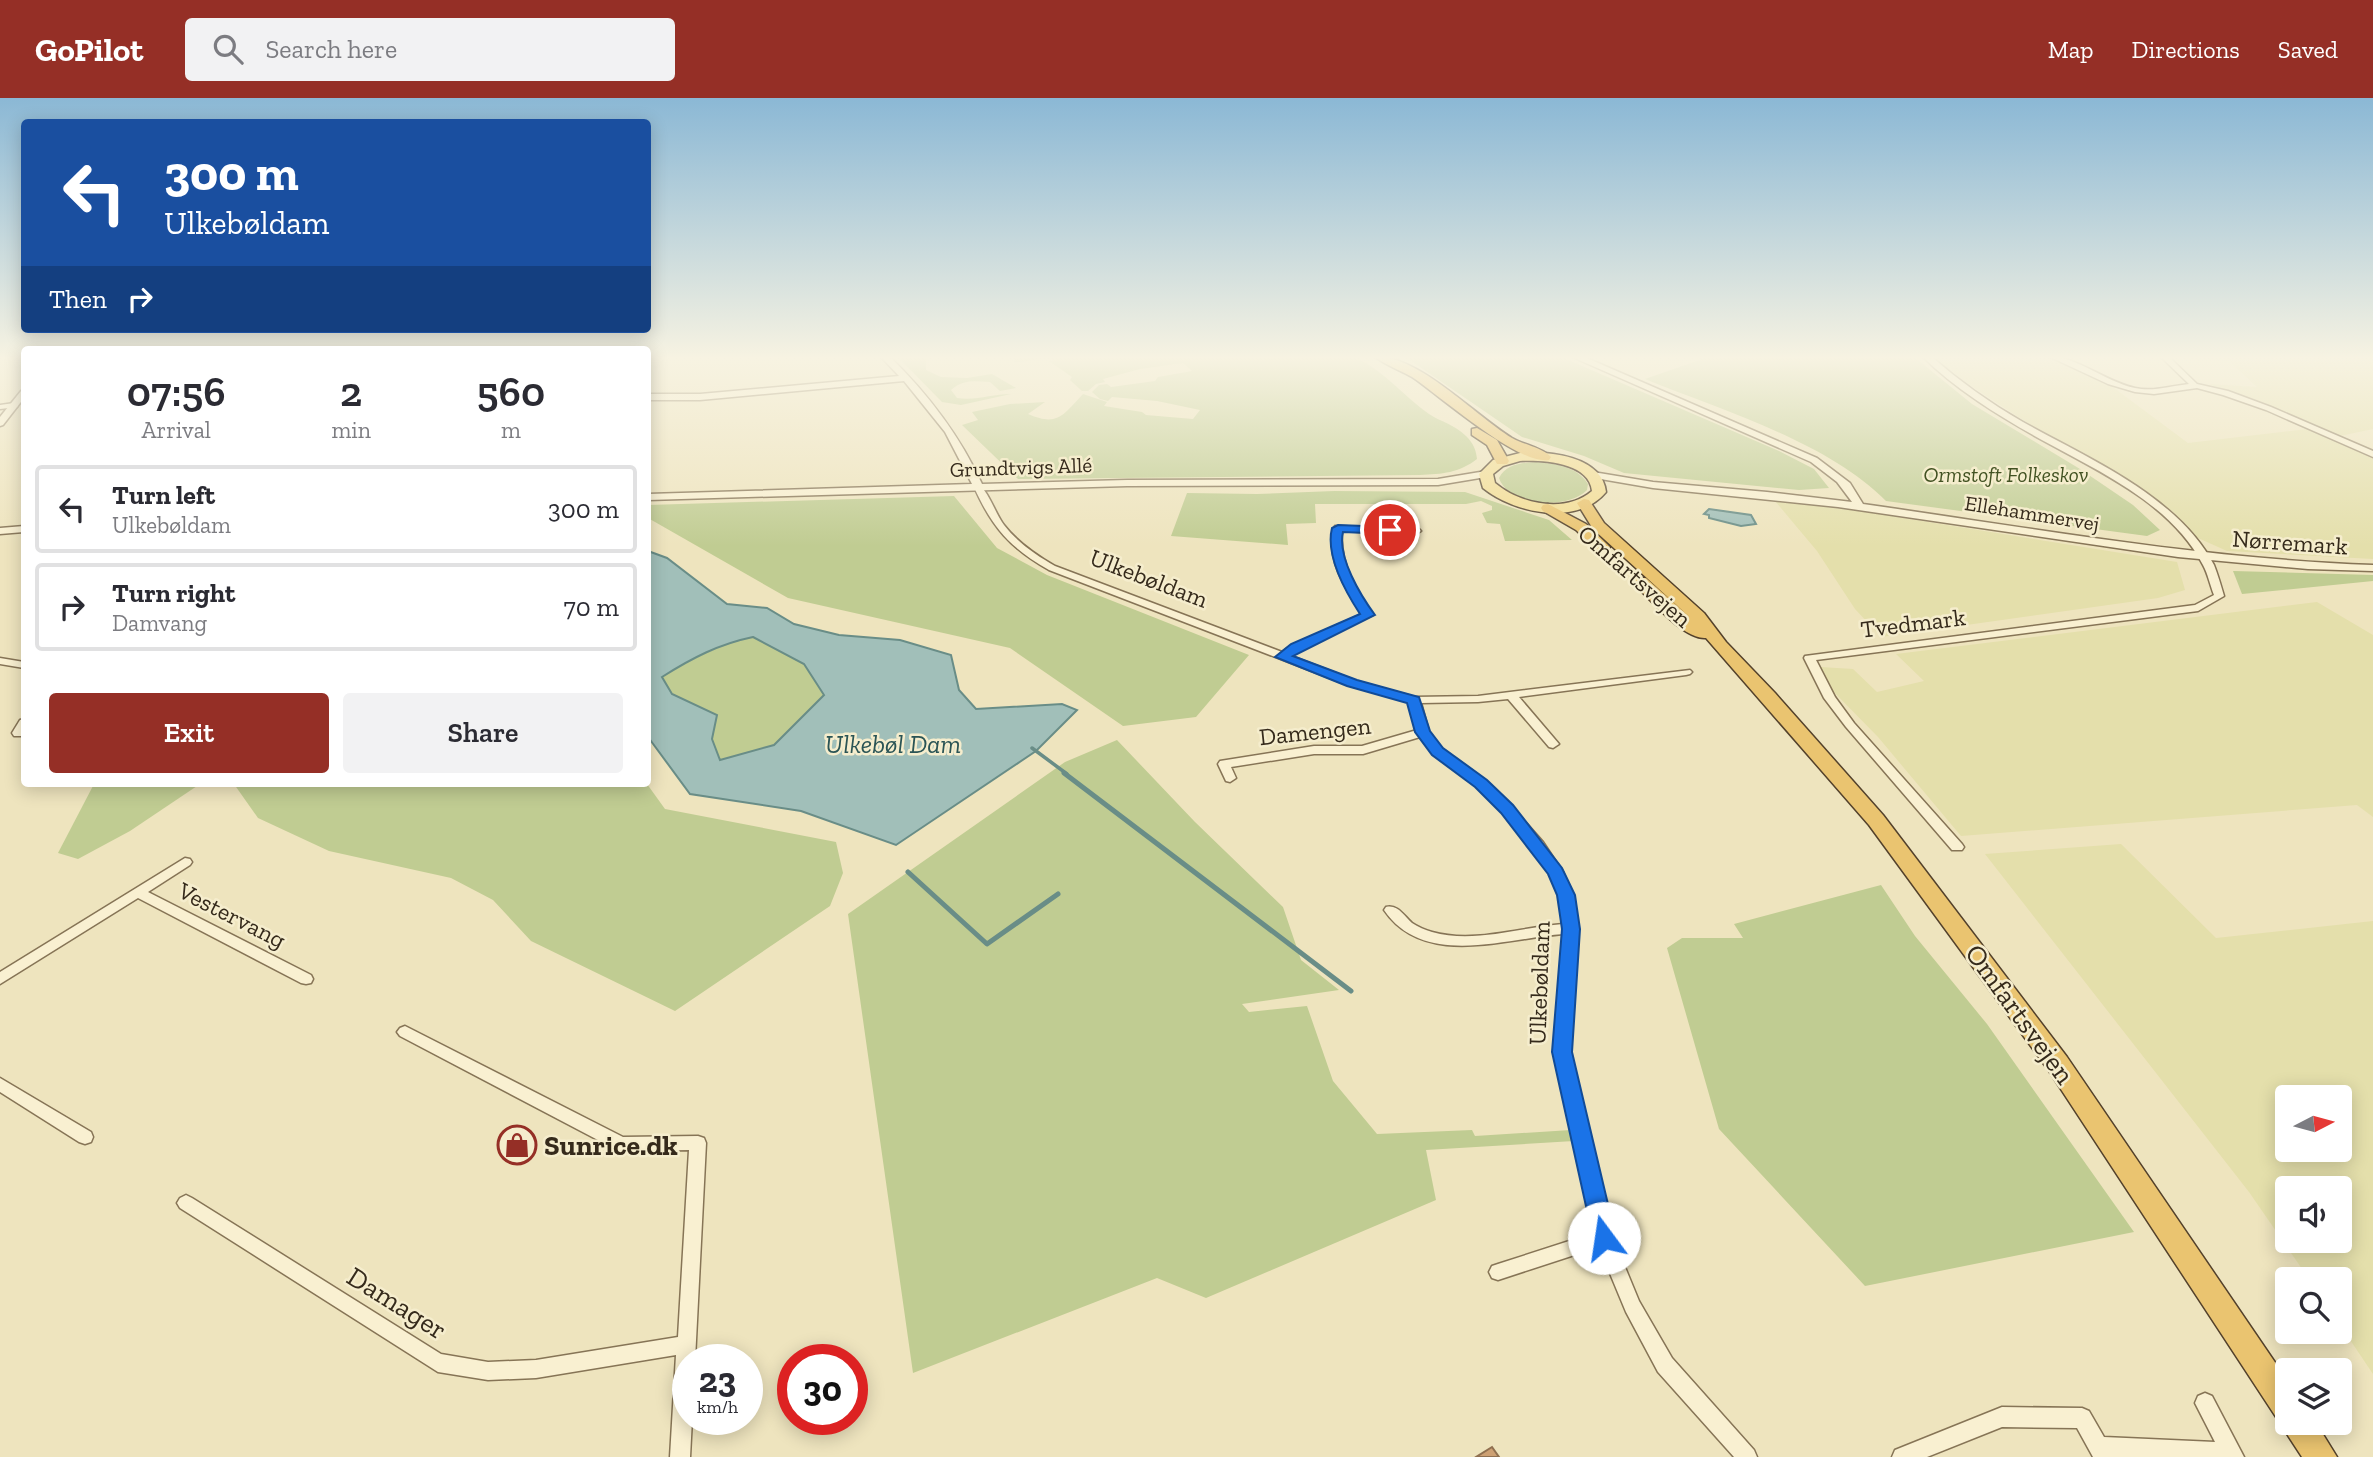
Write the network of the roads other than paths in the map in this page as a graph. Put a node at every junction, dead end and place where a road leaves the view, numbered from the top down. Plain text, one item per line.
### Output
1 (943, 419) edge
2 (1461, 419) edge
3 (1478, 419) edge
4 (1720, 419) edge
5 (2014, 419) edge
6 (2292, 419) edge
7 (2373, 454) edge
8 (1544, 457) junction
9 (1502, 461) junction
10 (1486, 474) junction
11 (1592, 475) junction
12 (1438, 482) junction
13 (1645, 485) junction
14 (978, 487) junction
15 (1492, 489) junction
16 (1599, 492) junction
17 (651, 497) edge
18 (1584, 503) junction
19 (1859, 506) junction
20 (1548, 508) junction
21 (21, 528) edge
22 (0, 529) edge
23 (1416, 531) dead end
24 (2204, 557) junction
25 (2373, 568) edge
26 (1720, 646) junction
27 (1282, 657) junction
28 (0, 660) edge
29 (21, 664) edge
30 (1686, 672) dead end
31 (1510, 694) junction
32 (1414, 700) junction
33 (1423, 732) junction
34 (1553, 744) dead end
35 (1230, 778) dead end
36 (1957, 847) dead end
37 (184, 862) dead end
38 (137, 892) junction
39 (1391, 910) dead end
40 (1571, 929) junction
41 (0, 979) edge
42 (306, 979) dead end
43 (405, 1032) dead end
44 (0, 1084) edge
45 (85, 1137) dead end
46 (186, 1203) dead end
47 (1604, 1238) junction
48 (1498, 1272) dead end
49 (685, 1344) edge
50 (672, 1347) edge
51 (2275, 1388) edge
52 (2205, 1403) dead end
53 (681, 1435) edge
54 (2306, 1435) edge
55 (2102, 1452) edge
56 (2234, 1455) edge
57 (680, 1457) edge
58 (1746, 1457) edge
59 (1902, 1457) edge
60 (2321, 1457) edge

1 - 14 street
2 - 9 highway
3 - 8 highway
4 - 19 street
5 - 24 street
6 - 7 street
8 - 9 main road
8 - 11 main road
9 - 10 main road
10 - 12 street, Grundtvigs Allé
10 - 15 main road
11 - 13 street, Ellehammervej
11 - 16 main road
12 - 14 street, Grundtvigs Allé
12 - 15 street, Grundtvigs Allé
13 - 16 street, Ellehammervej
13 - 19 street, Ellehammervej
14 - 17 street, Grundtvigs Allé
14 - 27 street, Ulkebøldam
15 - 20 main road
16 - 18 main road
18 - 20 main road
18 - 26 highway, Omfartsvejen
19 - 24 street, Ellehammervej
20 - 26 highway, Omfartsvejen
21 - 22 street
23 - 27 street
24 - 25 street, Nørremark
24 - 36 street, Tvedmark
26 - 51 highway, Omfartsvejen
27 - 32 street, Ulkebøldam
28 - 29 street
30 - 31 street, Ulkebøldam
31 - 32 street, Ulkebøldam
31 - 34 street
32 - 33 street, Ulkebøldam
33 - 35 street, Damengen
33 - 40 street, Ulkebøldam
37 - 38 street, Vestervang
38 - 41 street, Vestervang
38 - 42 street, Vestervang
39 - 40 street
40 - 47 street, Ulkebøldam
43 - 49 street
44 - 45 street
46 - 50 street, Damager
47 - 48 street
47 - 58 street, Ulkebøldam
52 - 56 street
53 - 57 street
54 - 60 highway
55 - 56 street
55 - 59 street

